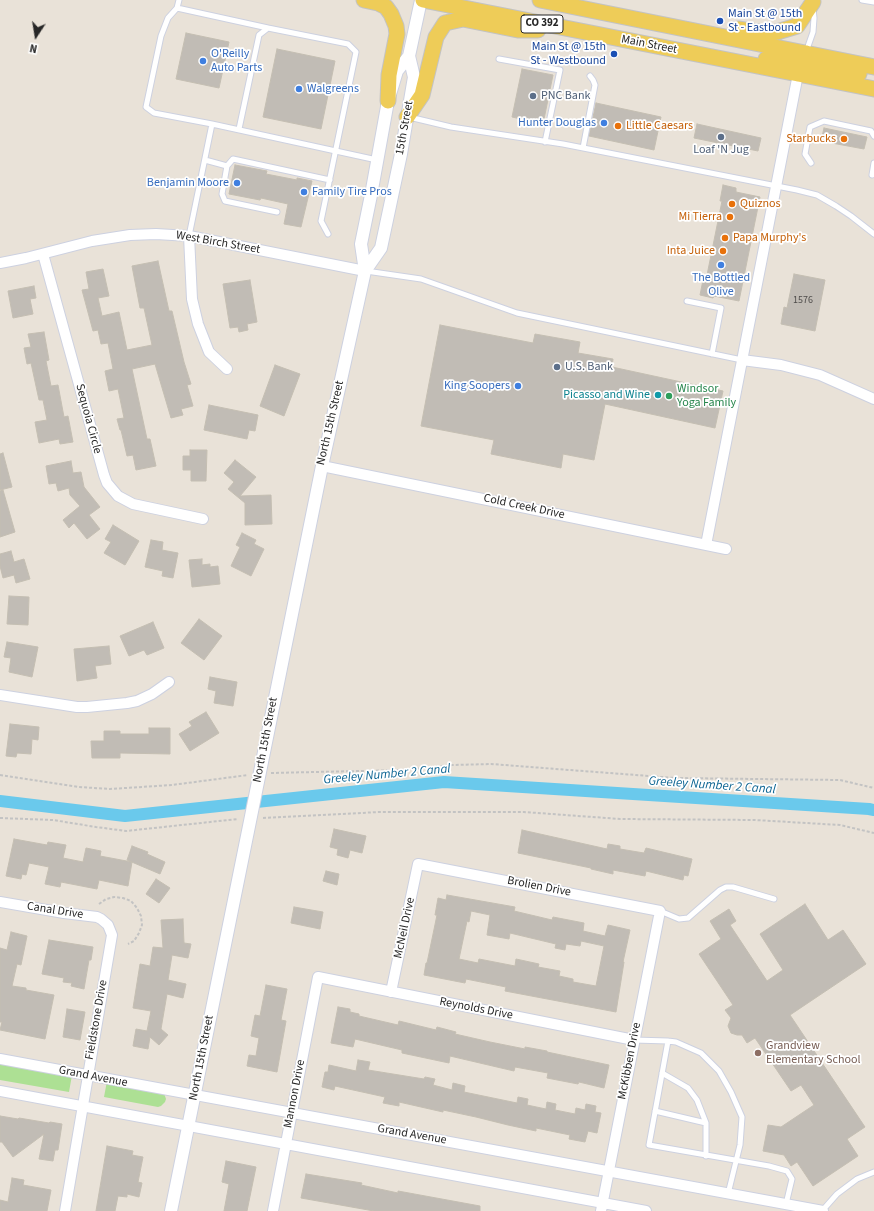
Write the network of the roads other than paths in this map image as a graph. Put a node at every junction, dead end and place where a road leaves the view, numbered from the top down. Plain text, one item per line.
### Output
1 (179, 0) edge
2 (364, 0) edge
3 (422, 0) edge
4 (540, 0) edge
5 (862, 0) edge
6 (813, 1) edge
7 (874, 2) edge
8 (177, 8) junction
9 (664, 24) junction
10 (268, 28) junction
11 (567, 30) junction
12 (660, 47) junction
13 (806, 53) junction
14 (409, 56) junction
15 (499, 59) dead end
16 (874, 67) edge
17 (798, 74) junction
18 (590, 76) dead end
19 (874, 77) edge
20 (874, 89) edge
21 (388, 101) junction
22 (407, 117) junction
23 (212, 124) junction
24 (239, 129) junction
25 (874, 136) edge
26 (546, 142) junction
27 (583, 148) junction
28 (336, 151) junction
29 (205, 160) junction
30 (378, 160) junction
31 (812, 163) dead end
32 (874, 163) edge
33 (227, 166) junction
34 (872, 175) dead end
35 (330, 180) junction
36 (776, 186) junction
37 (372, 195) joint
38 (391, 201) joint
39 (277, 212) dead end
40 (328, 234) dead end
41 (874, 234) edge
42 (189, 236) junction
43 (43, 254) junction
44 (0, 263) edge
45 (365, 271) junction
46 (687, 301) dead end
47 (712, 354) junction
48 (742, 360) junction
49 (227, 369) dead end
50 (874, 398) edge
51 (322, 466) junction
52 (203, 519) dead end
53 (706, 545) junction
54 (726, 549) dead end
55 (168, 682) dead end
56 (0, 695) edge
57 (418, 864) joint
58 (774, 899) dead end
59 (0, 902) edge
60 (660, 911) junction
61 (108, 925) joint
62 (318, 977) joint
63 (391, 992) junction
64 (634, 1040) junction
65 (668, 1041) junction
66 (0, 1059) edge
67 (662, 1073) junction
68 (88, 1076) junction
69 (0, 1091) edge
70 (194, 1095) junction
71 (83, 1106) junction
72 (655, 1111) junction
73 (291, 1113) junction
74 (706, 1123) junction
75 (188, 1126) junction
76 (285, 1144) junction
77 (706, 1156) junction
78 (736, 1161) junction
79 (609, 1172) junction
80 (874, 1172) edge
81 (728, 1194) junction
82 (786, 1204) junction
83 (602, 1207) edge
84 (65, 1211) edge
85 (171, 1211) edge
86 (273, 1211) edge
87 (646, 1211) edge
88 (823, 1211) edge

1 - 8 lane
2 - 21 main road
3 - 11 main road, Main Street / CO 392
3 - 14 street, 15th Street
4 - 9 main road, Main Street / CO 392
5 - 7 lane
6 - 9 main road
6 - 13 lane
8 - 10 lane
8 - 23 lane
9 - 13 main road, Main Street / CO 392
10 - 24 lane
10 - 28 lane
11 - 12 main road, Main Street / CO 392
11 - 22 main road
12 - 13 main road
12 - 17 main road, Main Street / CO 392
13 - 16 main road, Main Street / CO 392
14 - 21 street, 15th Street
14 - 22 street, 15th Street
15 - 26 lane
17 - 19 main road
17 - 20 main road, Main Street / CO 392
17 - 36 street
18 - 27 lane
21 - 30 street, 15th Street
22 - 26 lane
22 - 38 street, 15th Street
23 - 24 lane
23 - 29 lane
24 - 28 lane
25 - 31 lane
26 - 27 lane
27 - 36 lane
28 - 30 lane
28 - 35 lane
29 - 33 lane
29 - 42 lane
30 - 37 street, 15th Street
32 - 34 lane
33 - 35 lane
33 - 39 lane
35 - 40 lane
36 - 41 lane
36 - 48 street
37 - 45 street, North 15th Street
38 - 45 street, North 15th Street
42 - 43 street, West Birch Street
42 - 45 street, West Birch Street
42 - 49 street
43 - 44 street, West Birch Street
43 - 52 street, Sequoia Circle
45 - 47 lane
45 - 51 street, North 15th Street
46 - 47 lane
47 - 48 lane
48 - 50 street
48 - 53 street
51 - 53 street, Cold Creek Drive
51 - 70 street, North 15th Street
53 - 54 street, Cold Creek Drive
55 - 56 street
57 - 60 street, Brolien Drive
57 - 63 street, McNeil Drive
58 - 60 lane
59 - 61 street, Canal Drive
60 - 64 street, McKibben Drive
61 - 68 street, Fieldstone Drive
62 - 63 street, Reynolds Drive
62 - 73 street, Mannon Drive
63 - 64 street, Reynolds Drive
64 - 65 lane
64 - 79 street, McKibben Drive
65 - 67 lane
65 - 78 lane
66 - 68 street, Grand Avenue
67 - 72 lane
67 - 74 lane
68 - 70 street, Grand Avenue
68 - 71 street, Fieldstone Drive
69 - 71 street
70 - 73 street, Grand Avenue
70 - 75 street, North 15th Street
71 - 75 street
71 - 84 street, Fieldstone Drive
72 - 74 lane
72 - 77 lane
73 - 76 street, Mannon Drive
73 - 79 street, Grand Avenue
74 - 77 lane
75 - 76 street
75 - 85 street, North 15th Street
76 - 83 street
76 - 86 street, Mannon Drive
77 - 78 lane
78 - 81 lane
78 - 82 lane
79 - 81 street, Grand Avenue
79 - 83 street, McKibben Drive
80 - 88 lane
81 - 82 street, Grand Avenue
82 - 88 street, Grand Avenue
83 - 87 street

